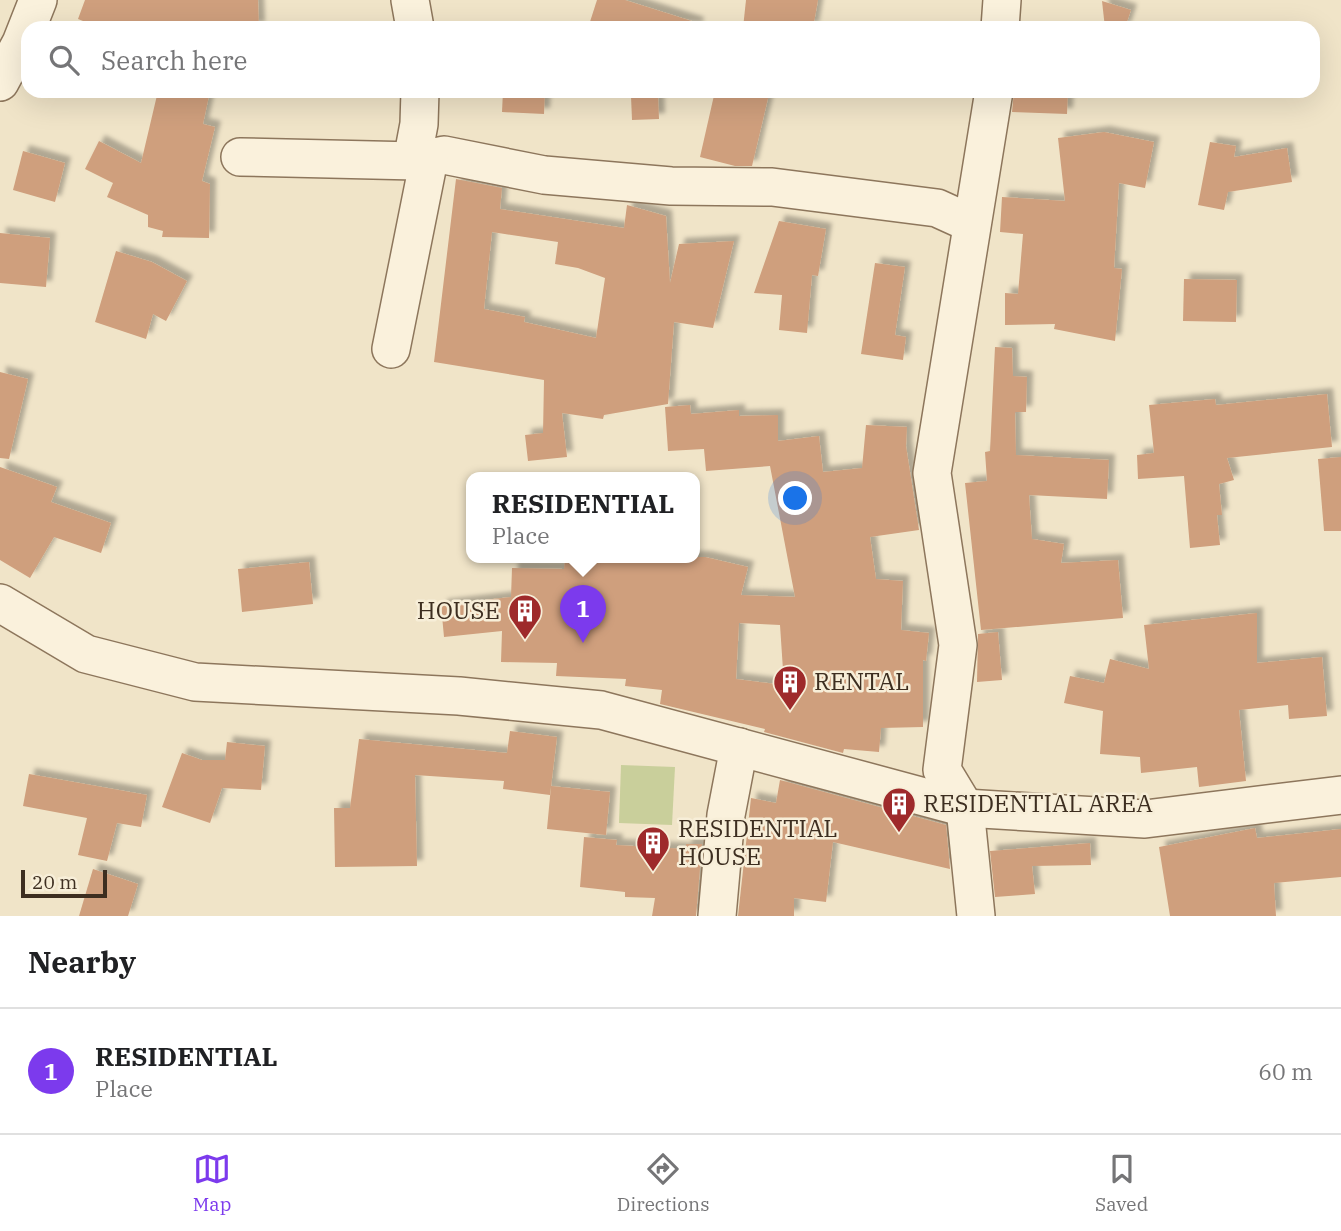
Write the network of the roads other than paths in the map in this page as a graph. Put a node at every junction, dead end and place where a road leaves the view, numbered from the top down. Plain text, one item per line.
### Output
1 (38, 0) edge
2 (410, 0) edge
3 (1002, 0) edge
4 (30, 21) edge
5 (414, 21) edge
6 (1000, 21) edge
7 (21, 43) edge
8 (0, 82) edge
9 (420, 98) edge
10 (993, 98) edge
11 (240, 157) dead end
12 (420, 160) junction
13 (970, 223) junction
14 (391, 349) dead end
15 (0, 603) edge
16 (739, 747) junction
17 (1341, 795) edge
18 (965, 808) junction
19 (717, 916) edge
20 (976, 916) edge

1 - 4 street
2 - 5 street
3 - 6 street
7 - 8 street
9 - 12 street
10 - 13 street
11 - 12 street
12 - 13 street
12 - 14 street
13 - 18 street
15 - 16 street
16 - 18 street
16 - 19 street
17 - 18 street
18 - 20 street

